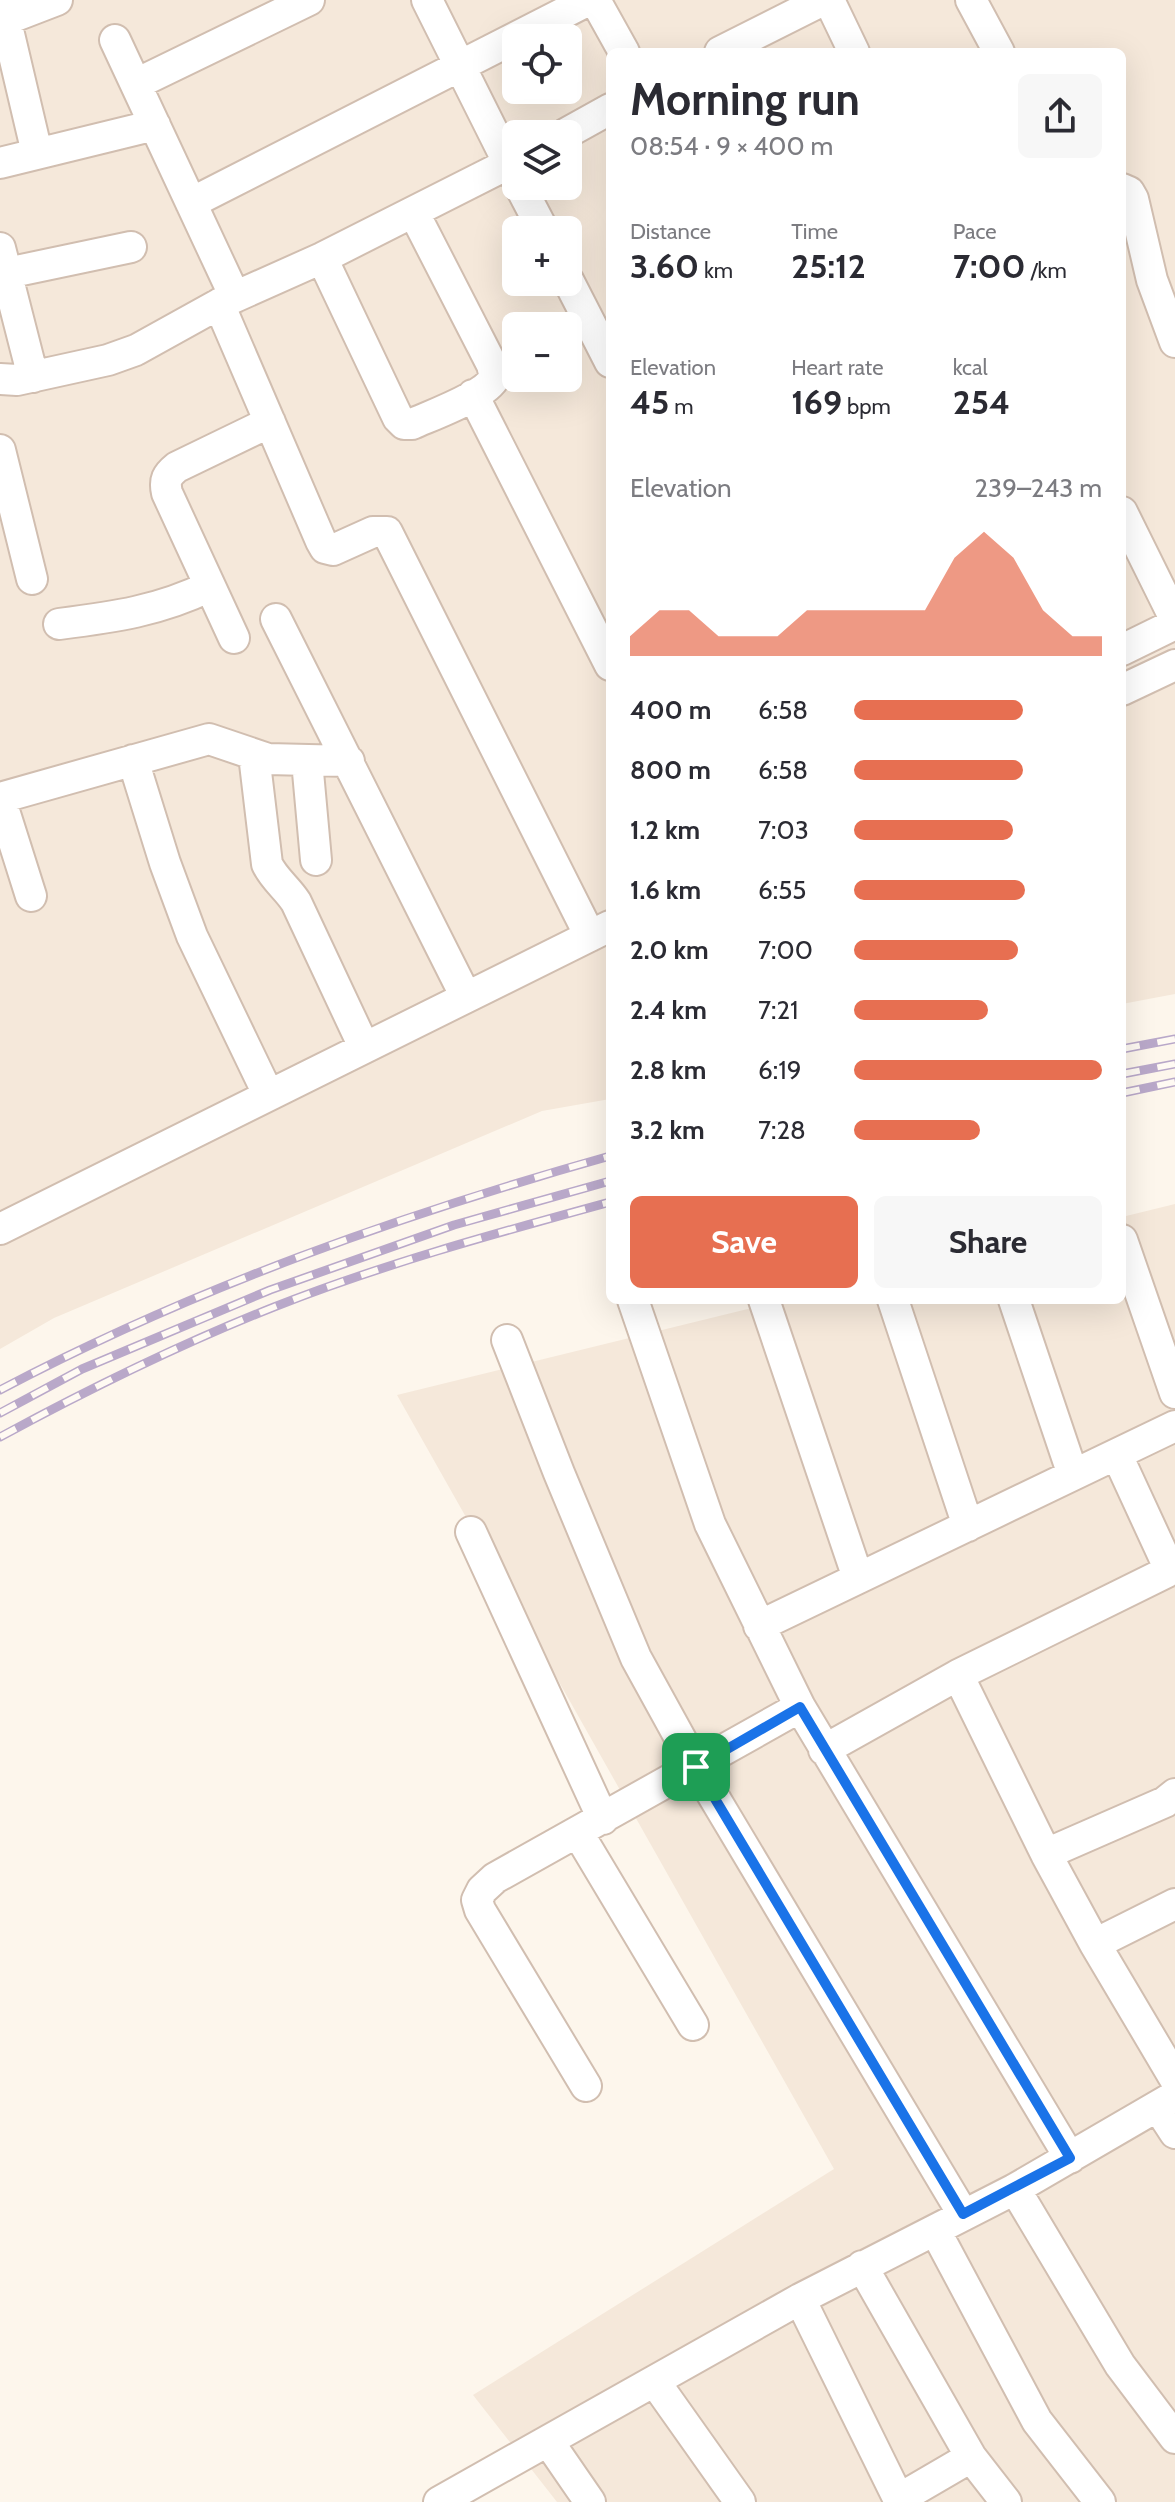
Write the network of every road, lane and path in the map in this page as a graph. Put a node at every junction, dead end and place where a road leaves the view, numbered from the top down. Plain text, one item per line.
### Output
1 (57, 0) edge
2 (309, 0) edge
3 (427, 0) edge
4 (589, 0) edge
5 (595, 0) edge
6 (826, 0) edge
7 (971, 0) edge
8 (2, 7) edge
9 (115, 40) dead end
10 (622, 48) edge
11 (728, 48) edge
12 (852, 48) edge
13 (997, 48) edge
14 (460, 67) junction
15 (136, 84) junction
16 (606, 119) edge
17 (155, 125) junction
18 (582, 128) edge
19 (502, 147) edge
20 (37, 153) junction
21 (0, 163) edge
22 (502, 177) edge
23 (1126, 191) edge
24 (191, 203) junction
25 (414, 213) junction
26 (131, 247) dead end
27 (322, 258) junction
28 (4, 260) edge
29 (576, 296) edge
30 (227, 301) junction
31 (1171, 322) edge
32 (606, 354) edge
33 (33, 377) junction
34 (0, 379) edge
35 (473, 395) junction
36 (270, 422) junction
37 (0, 450) edge
38 (1126, 520) edge
39 (10, 530) edge
40 (32, 579) dead end
41 (210, 586) junction
42 (276, 619) dead end
43 (1175, 622) edge
44 (59, 624) dead end
45 (234, 638) dead end
46 (1126, 648) edge
47 (606, 657) edge
48 (1175, 665) edge
49 (1126, 688) edge
50 (254, 755) junction
51 (133, 760) junction
52 (307, 761) junction
53 (349, 761) junction
54 (316, 860) dead end
55 (31, 896) dead end
56 (600, 931) edge
57 (466, 997) junction
58 (364, 1047) junction
59 (268, 1094) junction
60 (0, 1229) edge
61 (1126, 1252) edge
62 (634, 1304) edge
63 (765, 1304) edge
64 (894, 1304) edge
65 (1015, 1304) edge
66 (507, 1340) dead end
67 (1175, 1393) edge
68 (1175, 1426) edge
69 (1117, 1455) junction
70 (1073, 1475) junction
71 (968, 1526) junction
72 (471, 1532) dead end
73 (1173, 1569) edge
74 (858, 1578) junction
75 (759, 1626) junction
76 (958, 1675) junction
77 (800, 1707) junction
78 (824, 1750) junction
79 (696, 1767) junction
80 (1175, 1794) edge
81 (590, 1826) junction
82 (1046, 1854) junction
83 (1175, 1904) edge
84 (1095, 1944) junction
85 (693, 2025) dead end
86 (1175, 2079) edge
87 (586, 2086) dead end
88 (1167, 2101) edge
89 (1175, 2133) edge
90 (1070, 2158) junction
91 (1015, 2189) junction
92 (963, 2214) junction
93 (935, 2230) junction
94 (862, 2266) junction
95 (800, 2299) junction
96 (655, 2382) junction
97 (1175, 2438) edge
98 (548, 2441) junction
99 (971, 2457) junction
100 (900, 2500) edge
101 (439, 2502) edge
102 (590, 2502) edge
103 (740, 2502) edge
104 (1006, 2502) edge
105 (1100, 2502) edge

1 - 8 street
2 - 15 street
3 - 14 street
4 - 14 street
5 - 10 street
6 - 11 street
6 - 12 street
7 - 13 street
8 - 20 street
9 - 15 street
14 - 19 street
14 - 24 street
15 - 17 street
16 - 18 street
17 - 20 street
17 - 24 street
20 - 21 street
22 - 25 street
23 - 31 street
24 - 30 street
25 - 27 street
25 - 35 street
26 - 28 street
27 - 30 street
27 - 35 street
28 - 33 street
29 - 32 street
30 - 33 street
30 - 36 street
33 - 34 street
35 - 47 street
36 - 41 street
36 - 56 street
37 - 39 street
38 - 43 street
39 - 40 street
41 - 44 street
41 - 45 street
42 - 53 street
43 - 46 street
48 - 49 street
50 - 51 street
50 - 52 street
50 - 58 street
51 - 55 street
51 - 59 street
52 - 53 street
52 - 54 street
53 - 57 street
56 - 57 street
57 - 58 street
58 - 59 street
59 - 60 street
61 - 67 street
62 - 75 street
63 - 74 street
64 - 71 street
65 - 70 street
66 - 79 street
68 - 69 street
69 - 70 street
69 - 73 street
70 - 71 street
71 - 74 street
72 - 81 street
73 - 76 street
74 - 75 street
75 - 77 street
76 - 78 street
76 - 82 street
77 - 78 street
77 - 79 street
78 - 90 street
79 - 81 street
79 - 92 street
80 - 82 street
81 - 85 street
81 - 87 street
82 - 84 street
83 - 84 street
84 - 86 street
88 - 89 street
88 - 90 street
90 - 91 street
91 - 92 street
91 - 97 street
92 - 93 street
93 - 94 street
93 - 105 street
94 - 95 street
94 - 99 street
95 - 96 street
95 - 100 street
96 - 98 street
96 - 103 street
98 - 101 street
98 - 102 street
99 - 100 street
99 - 104 street

